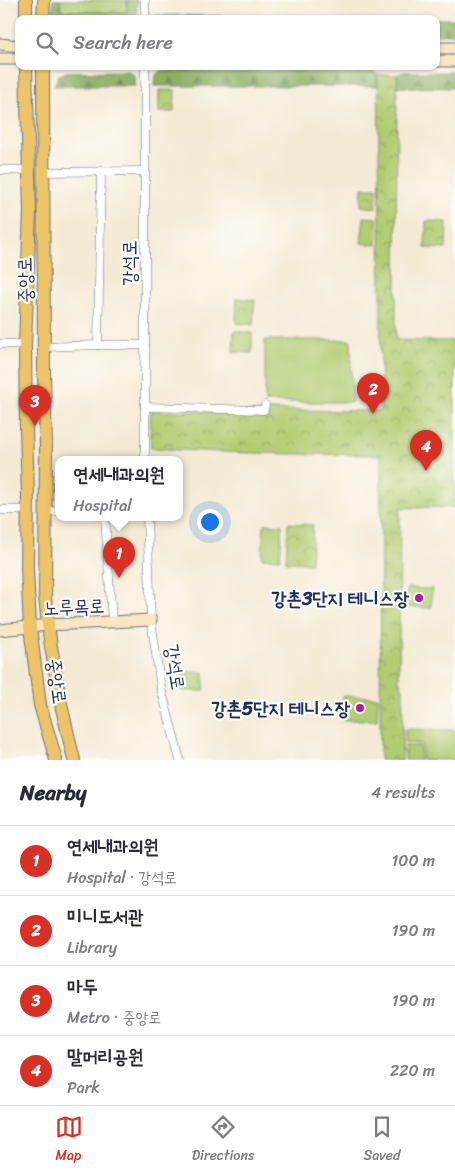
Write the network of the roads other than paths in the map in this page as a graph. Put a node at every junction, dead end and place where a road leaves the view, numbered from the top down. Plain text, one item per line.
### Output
1 (26, 0) edge
2 (44, 0) edge
3 (145, 0) edge
4 (26, 15) edge
5 (44, 15) edge
6 (145, 15) edge
7 (0, 44) edge
8 (15, 46) edge
9 (440, 48) edge
10 (455, 48) edge
11 (15, 58) edge
12 (0, 59) edge
13 (440, 61) edge
14 (455, 61) edge
15 (26, 70) edge
16 (43, 70) edge
17 (145, 70) edge
18 (0, 170) edge
19 (29, 170) junction
20 (102, 171) junction
21 (145, 171) junction
22 (43, 172) junction
23 (0, 344) edge
24 (25, 344) junction
25 (98, 345) junction
26 (145, 345) junction
27 (44, 347) junction
28 (265, 405) dead end
29 (145, 407) junction
30 (146, 456) edge
31 (0, 510) edge
32 (28, 511) junction
33 (53, 511) edge
34 (105, 521) edge
35 (147, 521) edge
36 (151, 620) junction
37 (112, 622) junction
38 (48, 625) junction
39 (30, 627) junction
40 (0, 630) edge
41 (56, 760) edge
42 (74, 760) edge
43 (180, 760) edge

1 - 4 main road
2 - 5 main road
3 - 6 street
7 - 8 main road
9 - 10 main road
11 - 12 main road
13 - 14 main road
15 - 19 main road, 중앙로
16 - 22 main road, 중앙로
17 - 21 street, 강석로
18 - 19 street
19 - 24 main road, 중앙로
20 - 21 street
20 - 22 street
20 - 25 street
21 - 26 street, 강석로
22 - 27 main road, 중앙로
23 - 24 street
24 - 32 main road, 중앙로
25 - 26 street
25 - 27 street
26 - 29 street, 강석로
27 - 33 main road, 중앙로
28 - 29 street
29 - 30 street, 강석로
31 - 32 street
32 - 39 main road, 중앙로
33 - 38 main road, 중앙로
34 - 37 street
35 - 36 street, 강석로
36 - 37 main road, 노루목로
36 - 43 street, 강석로
37 - 38 main road, 노루목로
38 - 39 main road, 노루목로
38 - 42 main road, 중앙로
39 - 40 main road, 노루목로
39 - 41 main road, 중앙로

